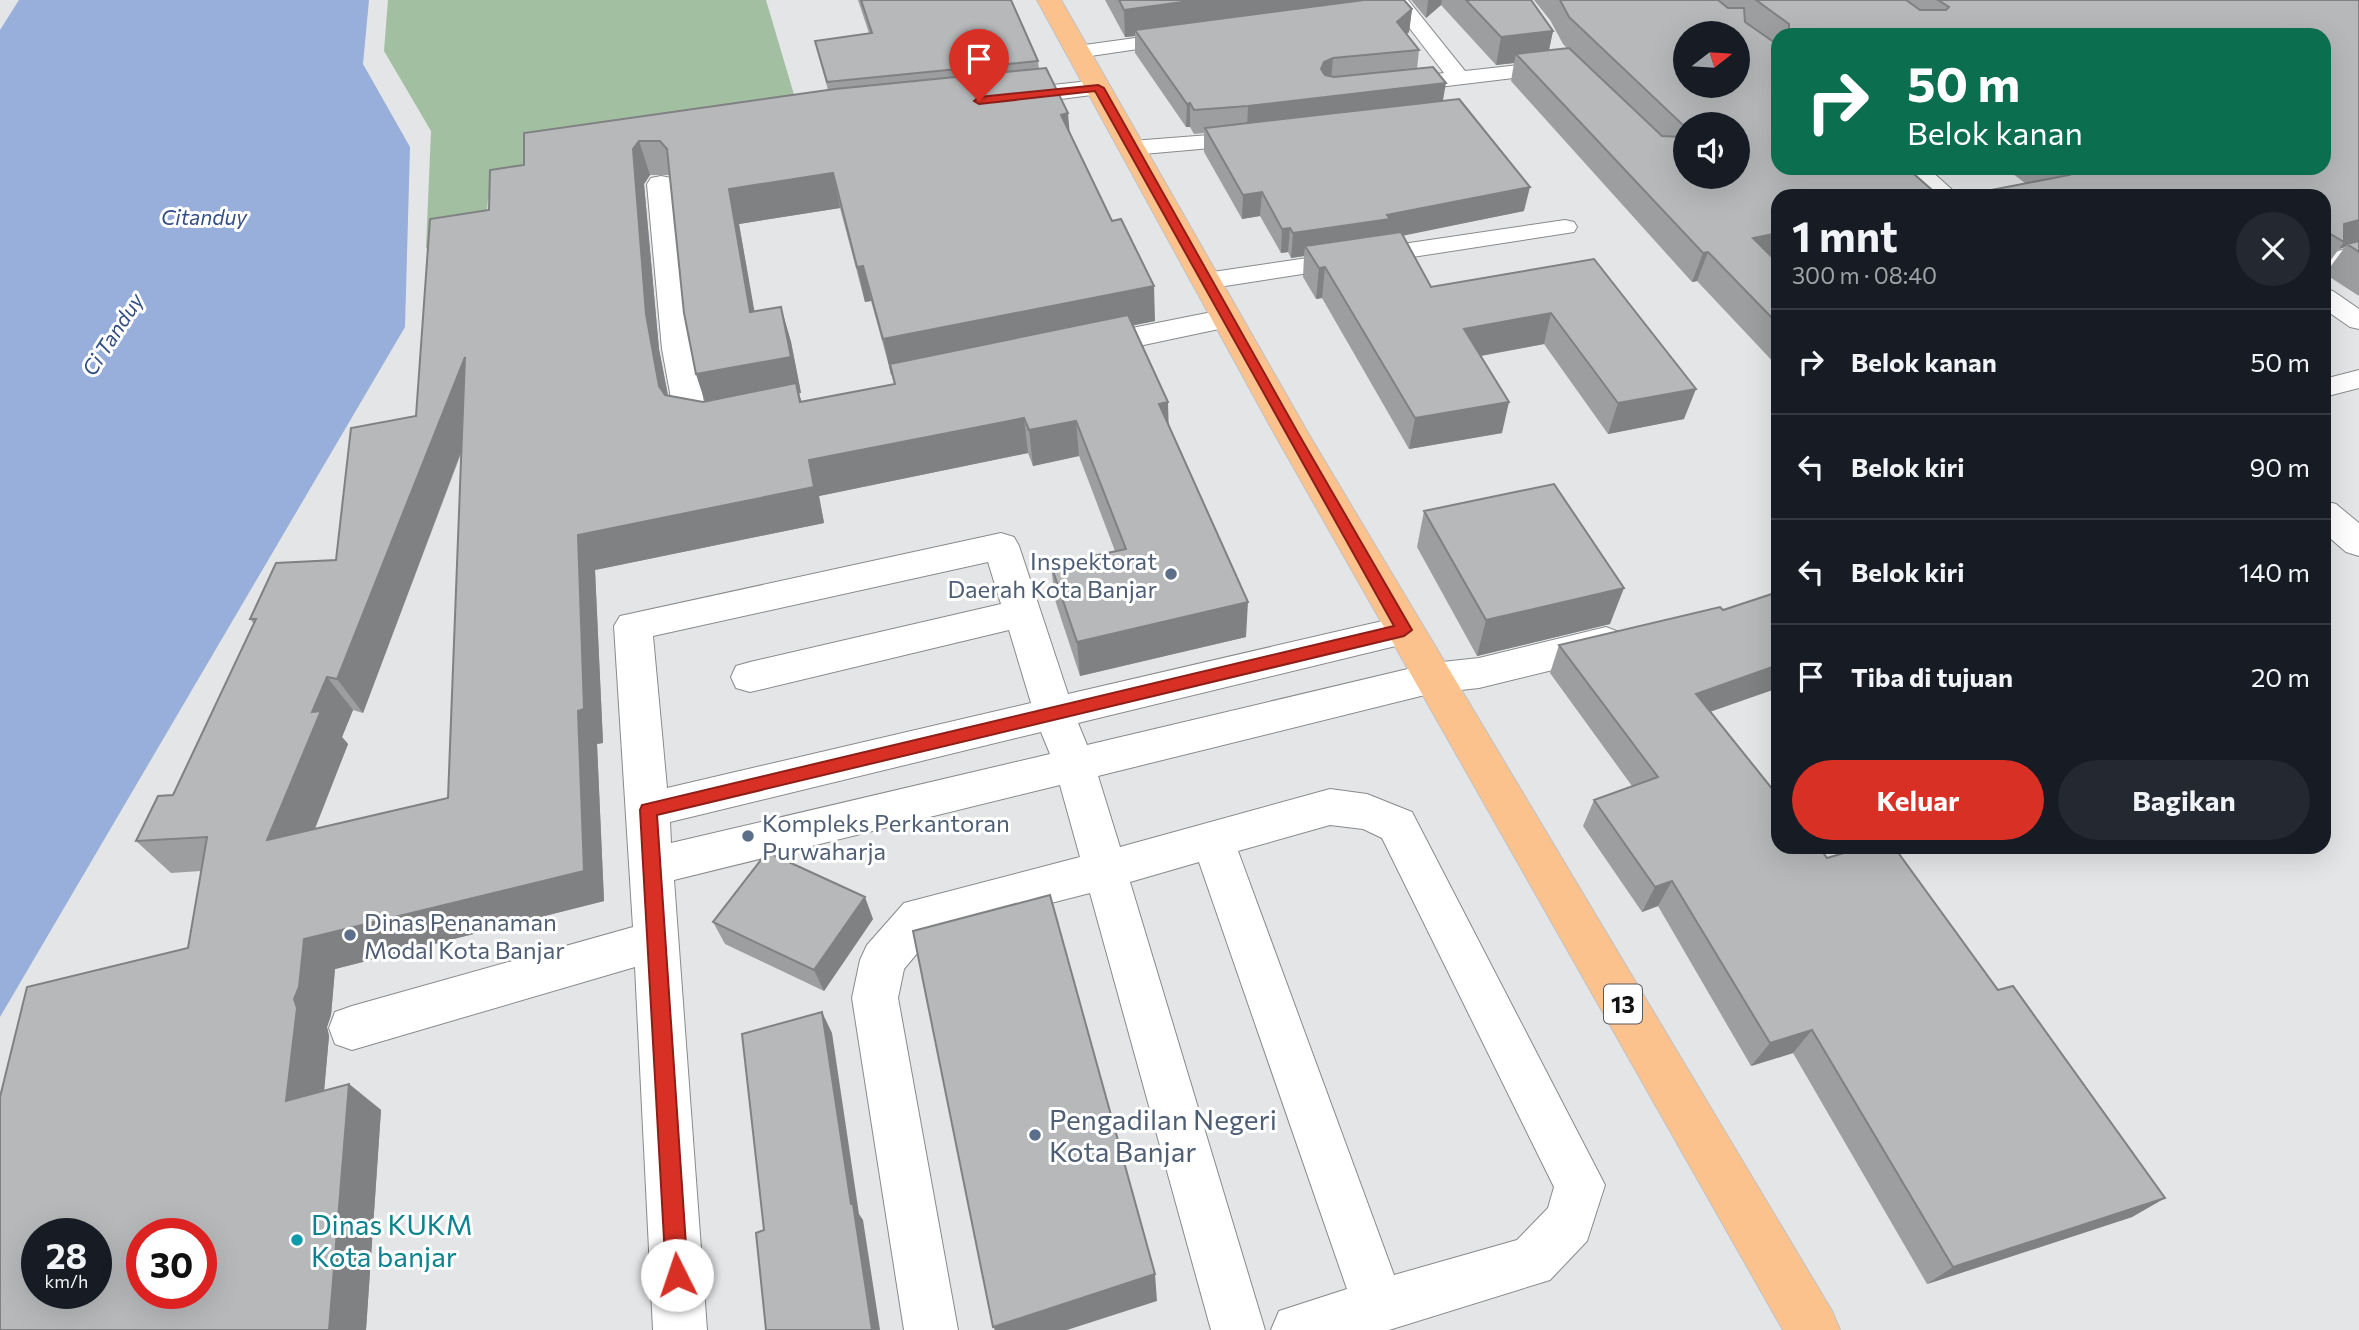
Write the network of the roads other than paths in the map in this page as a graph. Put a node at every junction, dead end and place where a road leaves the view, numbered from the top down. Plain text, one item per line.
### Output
1 (1049, 0) edge
2 (1402, 4) edge
3 (1378, 12) edge
4 (1204, 35) edge
5 (1552, 49) edge
6 (1077, 52) junction
7 (1459, 78) junction
8 (1370, 87) edge
9 (1098, 88) junction
10 (981, 100) edge
11 (1272, 136) edge
12 (1132, 148) junction
13 (1920, 175) edge
14 (660, 184) dead end
15 (1936, 189) edge
16 (1565, 227) dead end
17 (2359, 253) edge
18 (2331, 261) edge
19 (1206, 281) junction
20 (2331, 302) edge
21 (1227, 318) junction
22 (2359, 321) edge
23 (1052, 354) edge
24 (2359, 379) edge
25 (2331, 386) edge
26 (746, 418) edge
27 (2331, 519) edge
28 (2359, 543) edge
29 (1022, 613) junction
30 (1404, 630) junction
31 (1637, 635) edge
32 (750, 677) dead end
33 (1433, 678) junction
34 (1054, 713) junction
35 (1075, 767) junction
36 (648, 810) junction
37 (1213, 840) junction
38 (651, 867) junction
39 (1105, 870) junction
40 (656, 942) junction
41 (352, 1028) dead end
42 (1379, 1306) junction
43 (680, 1330) edge
44 (931, 1330) edge
45 (1237, 1330) edge
46 (1298, 1330) edge
47 (1812, 1330) edge

1 - 6 highway, 13
2 - 3 lane
2 - 7 lane
4 - 6 lane
5 - 7 lane
6 - 9 highway, 13
7 - 8 lane
9 - 10 street
9 - 12 highway, 13
11 - 12 lane
12 - 19 highway, 13
13 - 15 street
14 - 26 street
16 - 19 lane
17 - 18 lane
19 - 21 highway, 13
20 - 22 lane
21 - 23 street
21 - 30 highway, 13
24 - 25 lane
27 - 28 street
29 - 32 street
29 - 34 street
29 - 36 street
30 - 33 highway, 13
30 - 34 street
31 - 33 street
33 - 35 street
33 - 47 highway, 13
34 - 35 street
34 - 36 street
35 - 38 street
35 - 39 street
36 - 38 street
37 - 39 street
37 - 42 street
37 - 42 street
38 - 40 street
39 - 44 street
39 - 45 street
40 - 41 street
40 - 43 street
42 - 46 street

